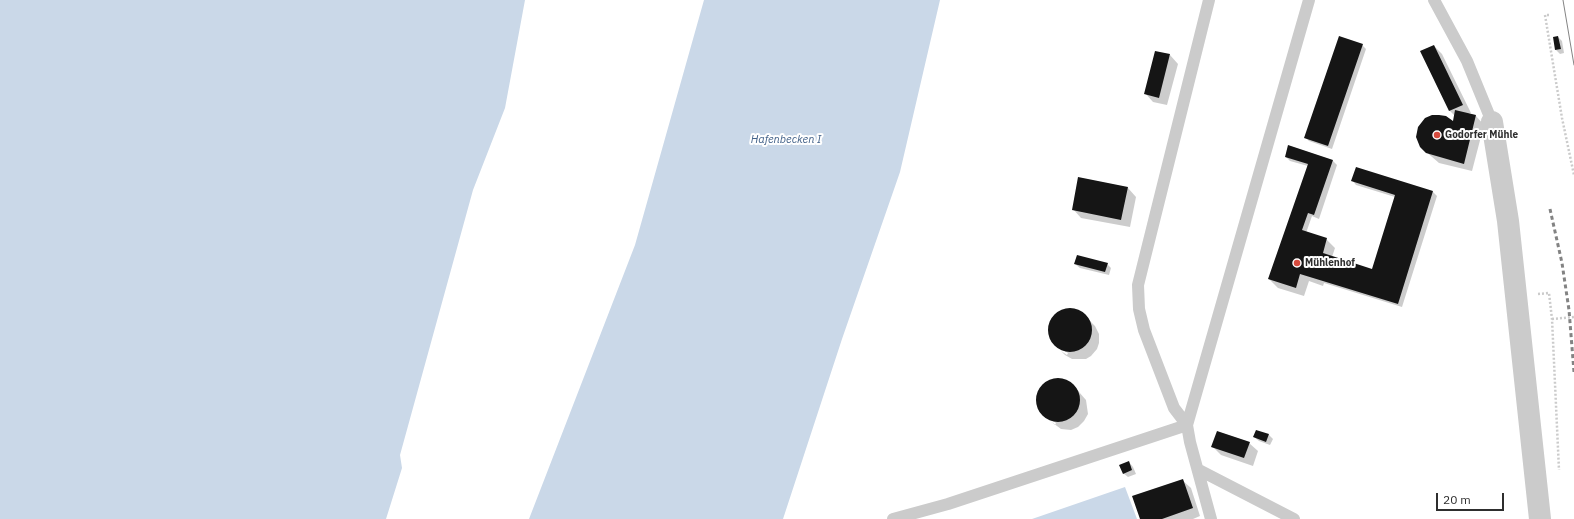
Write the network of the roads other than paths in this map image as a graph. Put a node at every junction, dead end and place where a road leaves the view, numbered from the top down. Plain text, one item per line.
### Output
1 (1209, 0) edge
2 (1309, 0) edge
3 (1434, 0) edge
4 (1492, 122) joint
5 (1187, 425) junction
6 (1199, 470) junction
7 (893, 519) edge
8 (1211, 519) edge
9 (1294, 519) edge
10 (1540, 519) edge

1 - 5 lane
2 - 5 lane
3 - 4 lane
4 - 10 street
5 - 6 lane
5 - 7 lane
6 - 8 lane
6 - 9 lane

